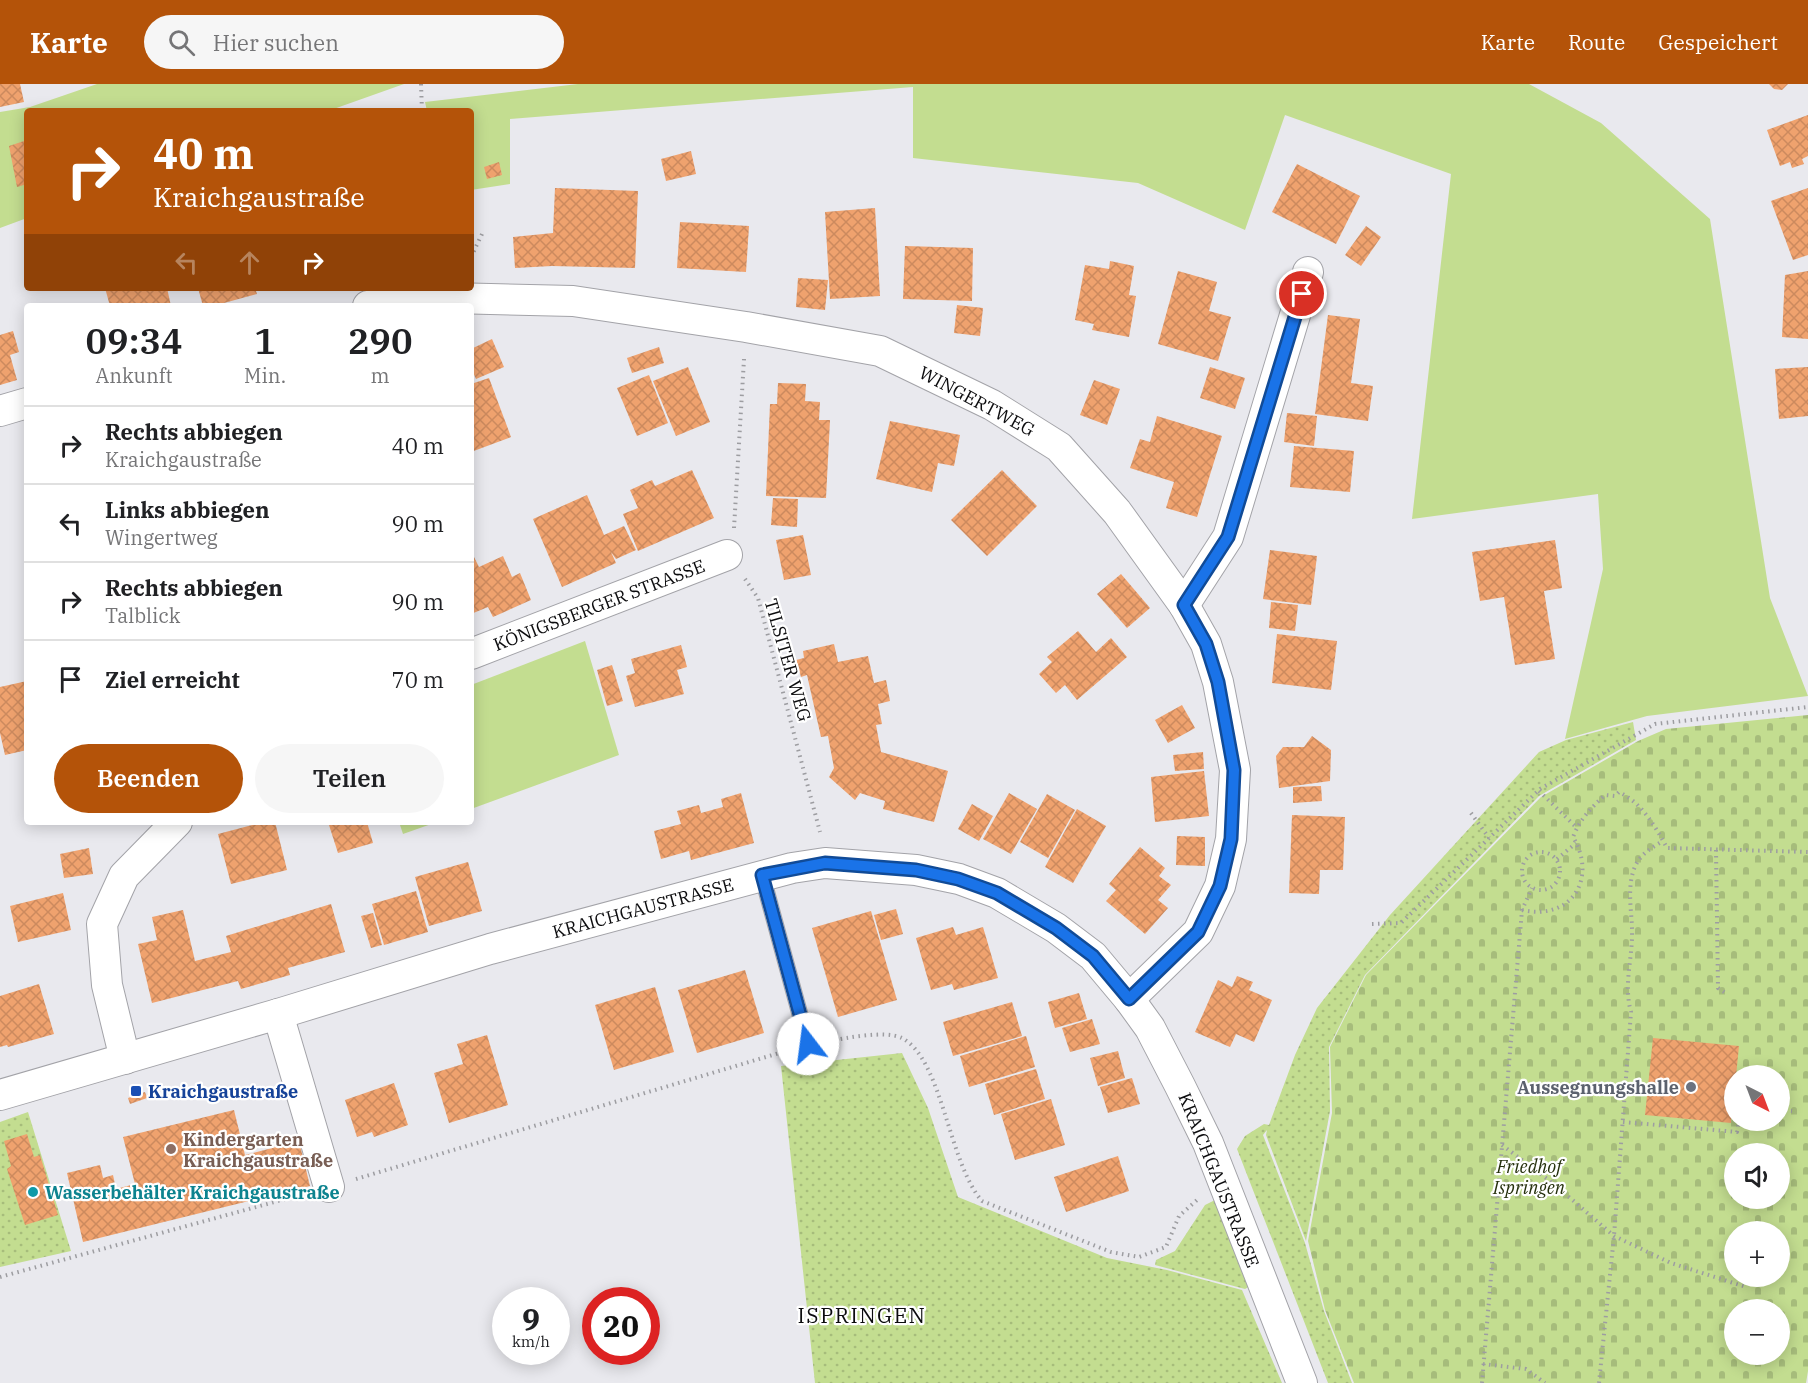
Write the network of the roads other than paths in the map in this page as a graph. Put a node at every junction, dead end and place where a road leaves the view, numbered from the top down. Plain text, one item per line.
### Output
1 (1308, 272) dead end
2 (399, 303) edge
3 (24, 404) edge
4 (0, 411) edge
5 (727, 555) road end
6 (1184, 605) junction
7 (474, 653) edge
8 (174, 825) edge
9 (762, 875) junction
10 (1129, 999) junction
11 (278, 1014) junction
12 (808, 1044) road end
13 (124, 1059) junction
14 (0, 1095) edge
15 (329, 1187) road end
16 (1302, 1383) edge

1 - 6 street
2 - 6 street, WINGERTWEG
3 - 4 street
5 - 7 street, KÖNIGSBERGER STRASSE
6 - 10 street, WINGERTWEG
8 - 13 street
9 - 10 street, KRAICHGAUSTRASSE
9 - 11 street, KRAICHGAUSTRASSE
9 - 12 lane
10 - 16 street, KRAICHGAUSTRASSE
11 - 13 street, KRAICHGAUSTRASSE
11 - 15 street
13 - 14 street, KRAICHGAUSTRASSE

